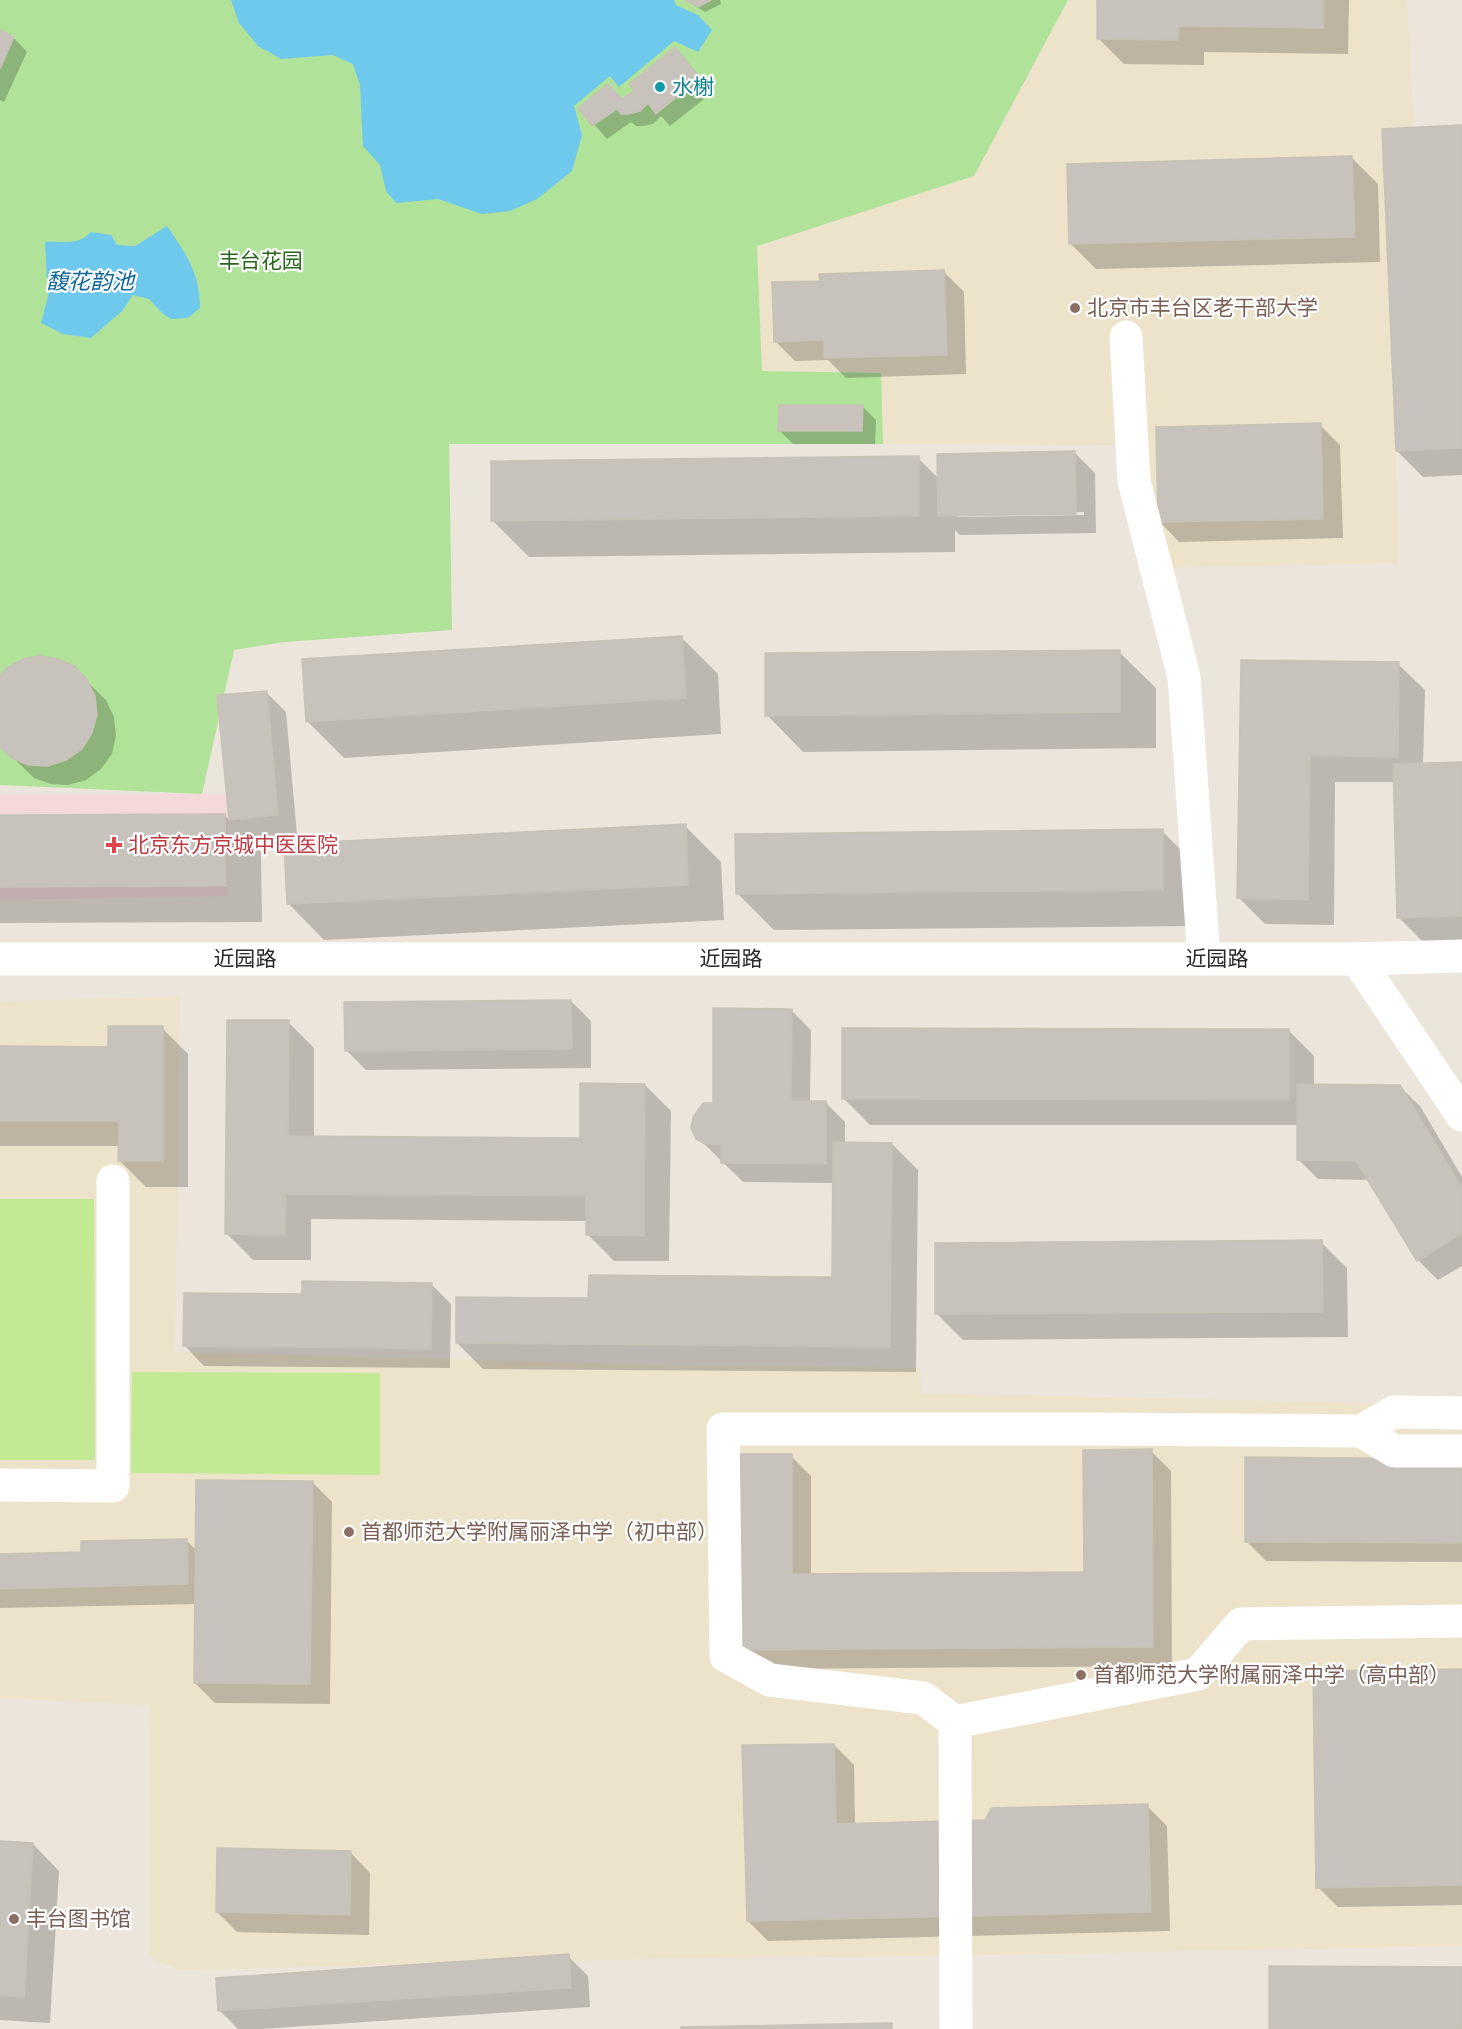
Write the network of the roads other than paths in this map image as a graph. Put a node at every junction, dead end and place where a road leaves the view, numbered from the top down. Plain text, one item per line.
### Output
1 (1125, 337) dead end
2 (1462, 956) edge
3 (0, 959) edge
4 (1204, 959) junction
5 (1357, 959) junction
6 (1462, 1115) edge
7 (113, 1180) dead end
8 (1462, 1413) edge
9 (1362, 1431) junction
10 (1462, 1451) edge
11 (0, 1485) edge
12 (1462, 1621) edge
13 (955, 1722) junction
14 (956, 2029) edge

1 - 4 street
2 - 5 street, 近园路
3 - 4 street, 近园路
4 - 5 street, 近园路
5 - 6 street
7 - 11 street
8 - 9 street
9 - 10 street
9 - 13 street
12 - 13 street
13 - 14 street

